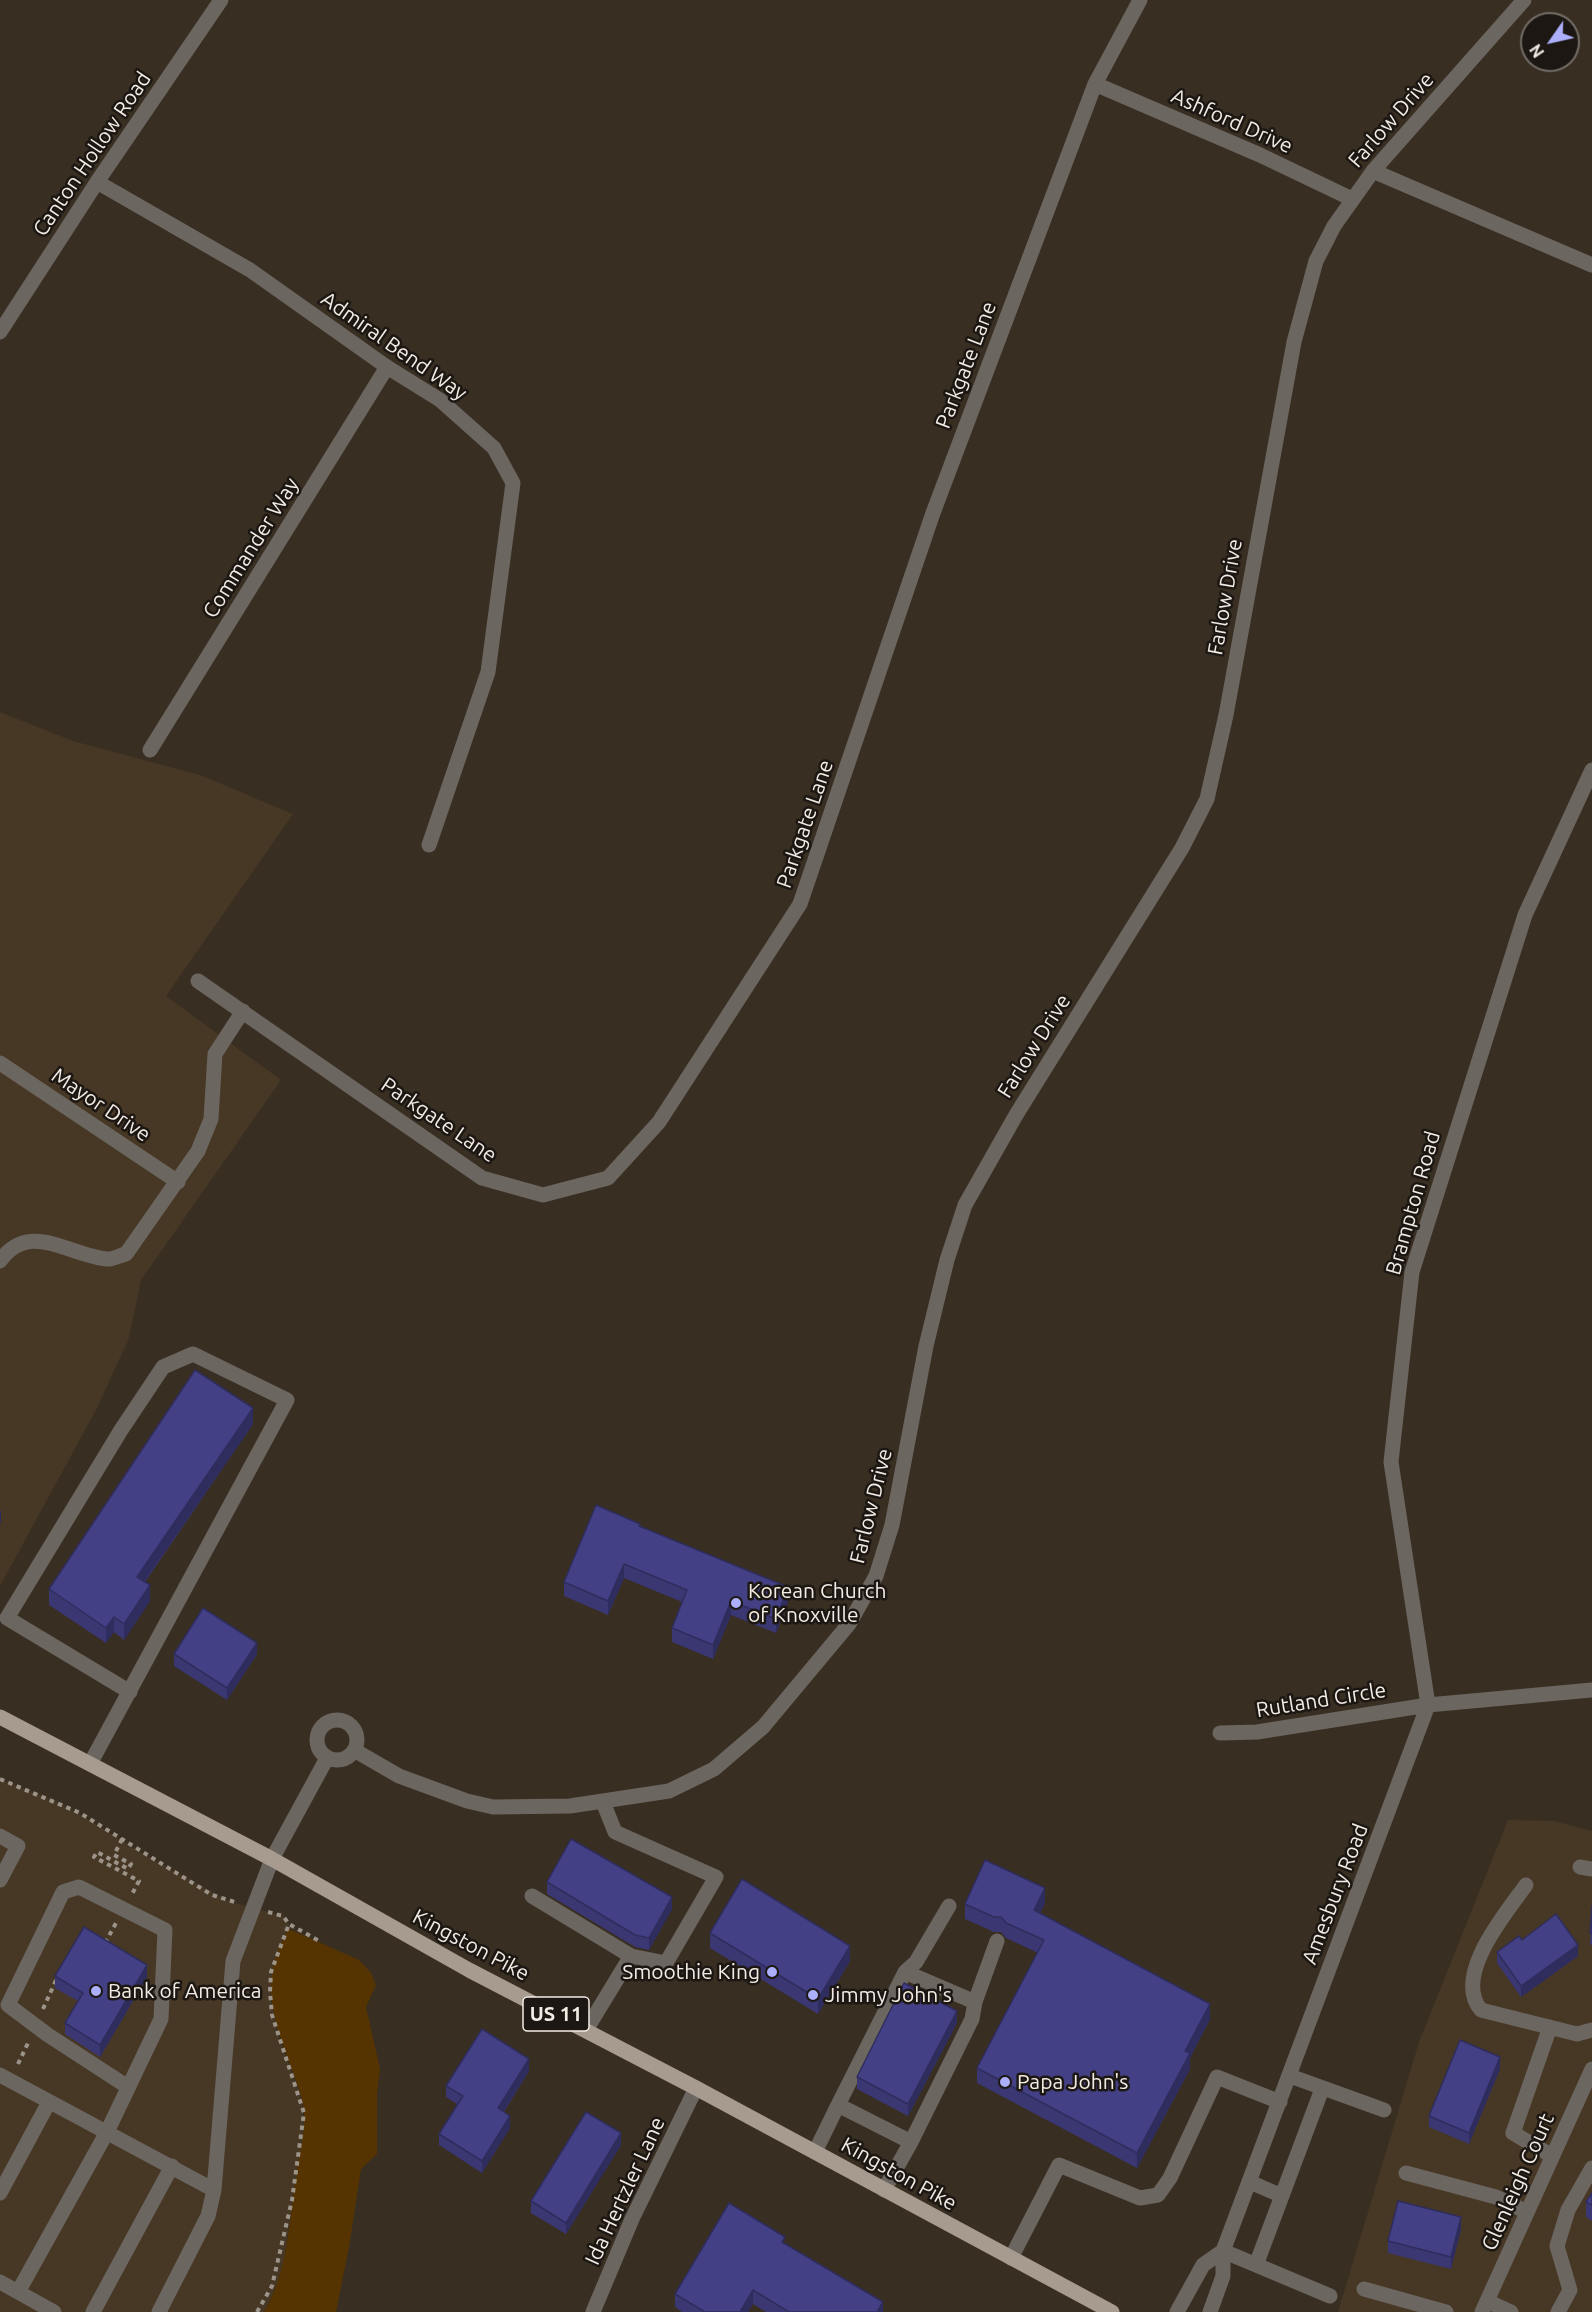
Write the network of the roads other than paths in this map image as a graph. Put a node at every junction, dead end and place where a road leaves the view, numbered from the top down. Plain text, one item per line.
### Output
1 (221, 0) edge
2 (1140, 0) edge
3 (1524, 0) edge
4 (1095, 84) junction
5 (1373, 171) junction
6 (97, 182) junction
7 (1352, 199) junction
8 (1592, 265) edge
9 (0, 332) edge
10 (387, 367) junction
11 (150, 750) dead end
12 (1592, 770) edge
13 (429, 845) dead end
14 (198, 981) dead end
15 (243, 1011) junction
16 (0, 1063) edge
17 (178, 1182) junction
18 (0, 1261) edge
19 (1592, 1690) edge
20 (130, 1692) junction
21 (1428, 1705) junction
22 (0, 1717) edge
23 (1220, 1733) dead end
24 (354, 1750) junction
25 (327, 1758) junction
26 (90, 1764) junction
27 (603, 1802) junction
28 (0, 1836) edge
29 (272, 1859) junction
30 (0, 1880) edge
31 (1526, 1885) dead end
32 (532, 1896) dead end
33 (949, 1906) dead end
34 (996, 1941) dead end
35 (631, 1956) junction
36 (905, 1972) junction
37 (975, 2002) junction
38 (1550, 2027) junction
39 (586, 2030) junction
40 (1592, 2030) edge
41 (1592, 2069) edge
42 (1290, 2076) junction
43 (4, 2078) edge
44 (128, 2087) junction
45 (696, 2088) junction
46 (1322, 2089) junction
47 (49, 2102) junction
48 (1280, 2102) junction
49 (838, 2105) junction
50 (1384, 2110) dead end
51 (107, 2132) junction
52 (911, 2142) junction
53 (815, 2152) junction
54 (1552, 2156) junction
55 (172, 2166) junction
56 (1592, 2168) edge
57 (1406, 2173) dead end
58 (1250, 2182) junction
59 (214, 2190) junction
60 (884, 2190) junction
61 (0, 2193) edge
62 (1282, 2196) junction
63 (1527, 2212) junction
64 (1223, 2251) junction
65 (1011, 2258) junction
66 (1256, 2265) junction
67 (0, 2282) edge
68 (1364, 2289) dead end
69 (18, 2292) junction
70 (1330, 2296) dead end
71 (1484, 2306) edge
72 (54, 2312) edge
73 (93, 2312) edge
74 (159, 2312) edge
75 (593, 2312) edge
76 (1112, 2312) edge
77 (1177, 2312) edge
78 (1210, 2312) edge
79 (1446, 2312) edge
80 (1511, 2312) edge
81 (1558, 2312) edge

1 - 6 street, Canton Hollow Road
2 - 4 street, Parkgate Lane
3 - 5 street, Farlow Drive
4 - 7 street, Ashford Drive
4 - 15 street, Parkgate Lane
5 - 7 street, Farlow Drive
5 - 8 street
6 - 9 street, Canton Hollow Road
6 - 10 street, Admiral Bend Way
7 - 27 street, Farlow Drive
10 - 11 street, Commander Way
10 - 13 street, Admiral Bend Way
12 - 21 street, Brampton Road
14 - 15 street, Parkgate Lane
15 - 17 street
16 - 17 street, Mayor Drive
17 - 18 street
19 - 21 street
20 - 20 street
20 - 26 street
21 - 23 street, Rutland Circle
21 - 42 street, Amesbury Road
22 - 26 main road, Kingston Pike / US 11
24 - 25 street
24 - 25 street
24 - 27 street, Farlow Drive
25 - 29 street
26 - 29 main road, Kingston Pike / US 11
27 - 35 street
28 - 30 street
29 - 39 main road, Kingston Pike / US 11
29 - 59 street
31 - 38 street
32 - 35 street
33 - 36 street
34 - 37 street
35 - 39 street
36 - 37 street
36 - 49 street
37 - 52 street
38 - 40 street
38 - 54 street
39 - 45 main road, Kingston Pike / US 11
41 - 54 street, Glenleigh Court
42 - 46 street
42 - 48 street, Amesbury Road
43 - 47 street
44 - 44 street
44 - 51 street
45 - 53 main road, Kingston Pike / US 11
45 - 75 street, Ida Hertzler Lane
46 - 50 street
46 - 62 street
47 - 51 street
47 - 61 street
48 - 58 street, Amesbury Road
48 - 65 street
49 - 52 street
49 - 53 street
51 - 55 street
51 - 69 street
52 - 60 street
53 - 60 main road, Kingston Pike / US 11
54 - 63 street, Glenleigh Court
55 - 59 street
55 - 73 street
56 - 81 street
57 - 63 street
58 - 62 street
58 - 64 street, Amesbury Road
59 - 74 street
60 - 65 main road, Kingston Pike / US 11
62 - 66 street
63 - 71 street, Glenleigh Court
64 - 66 street
64 - 77 street, Amesbury Road
64 - 78 street, Amesbury Road
65 - 76 main road, Kingston Pike / US 11
66 - 70 street
67 - 69 street
68 - 79 street
69 - 72 street
71 - 80 street

